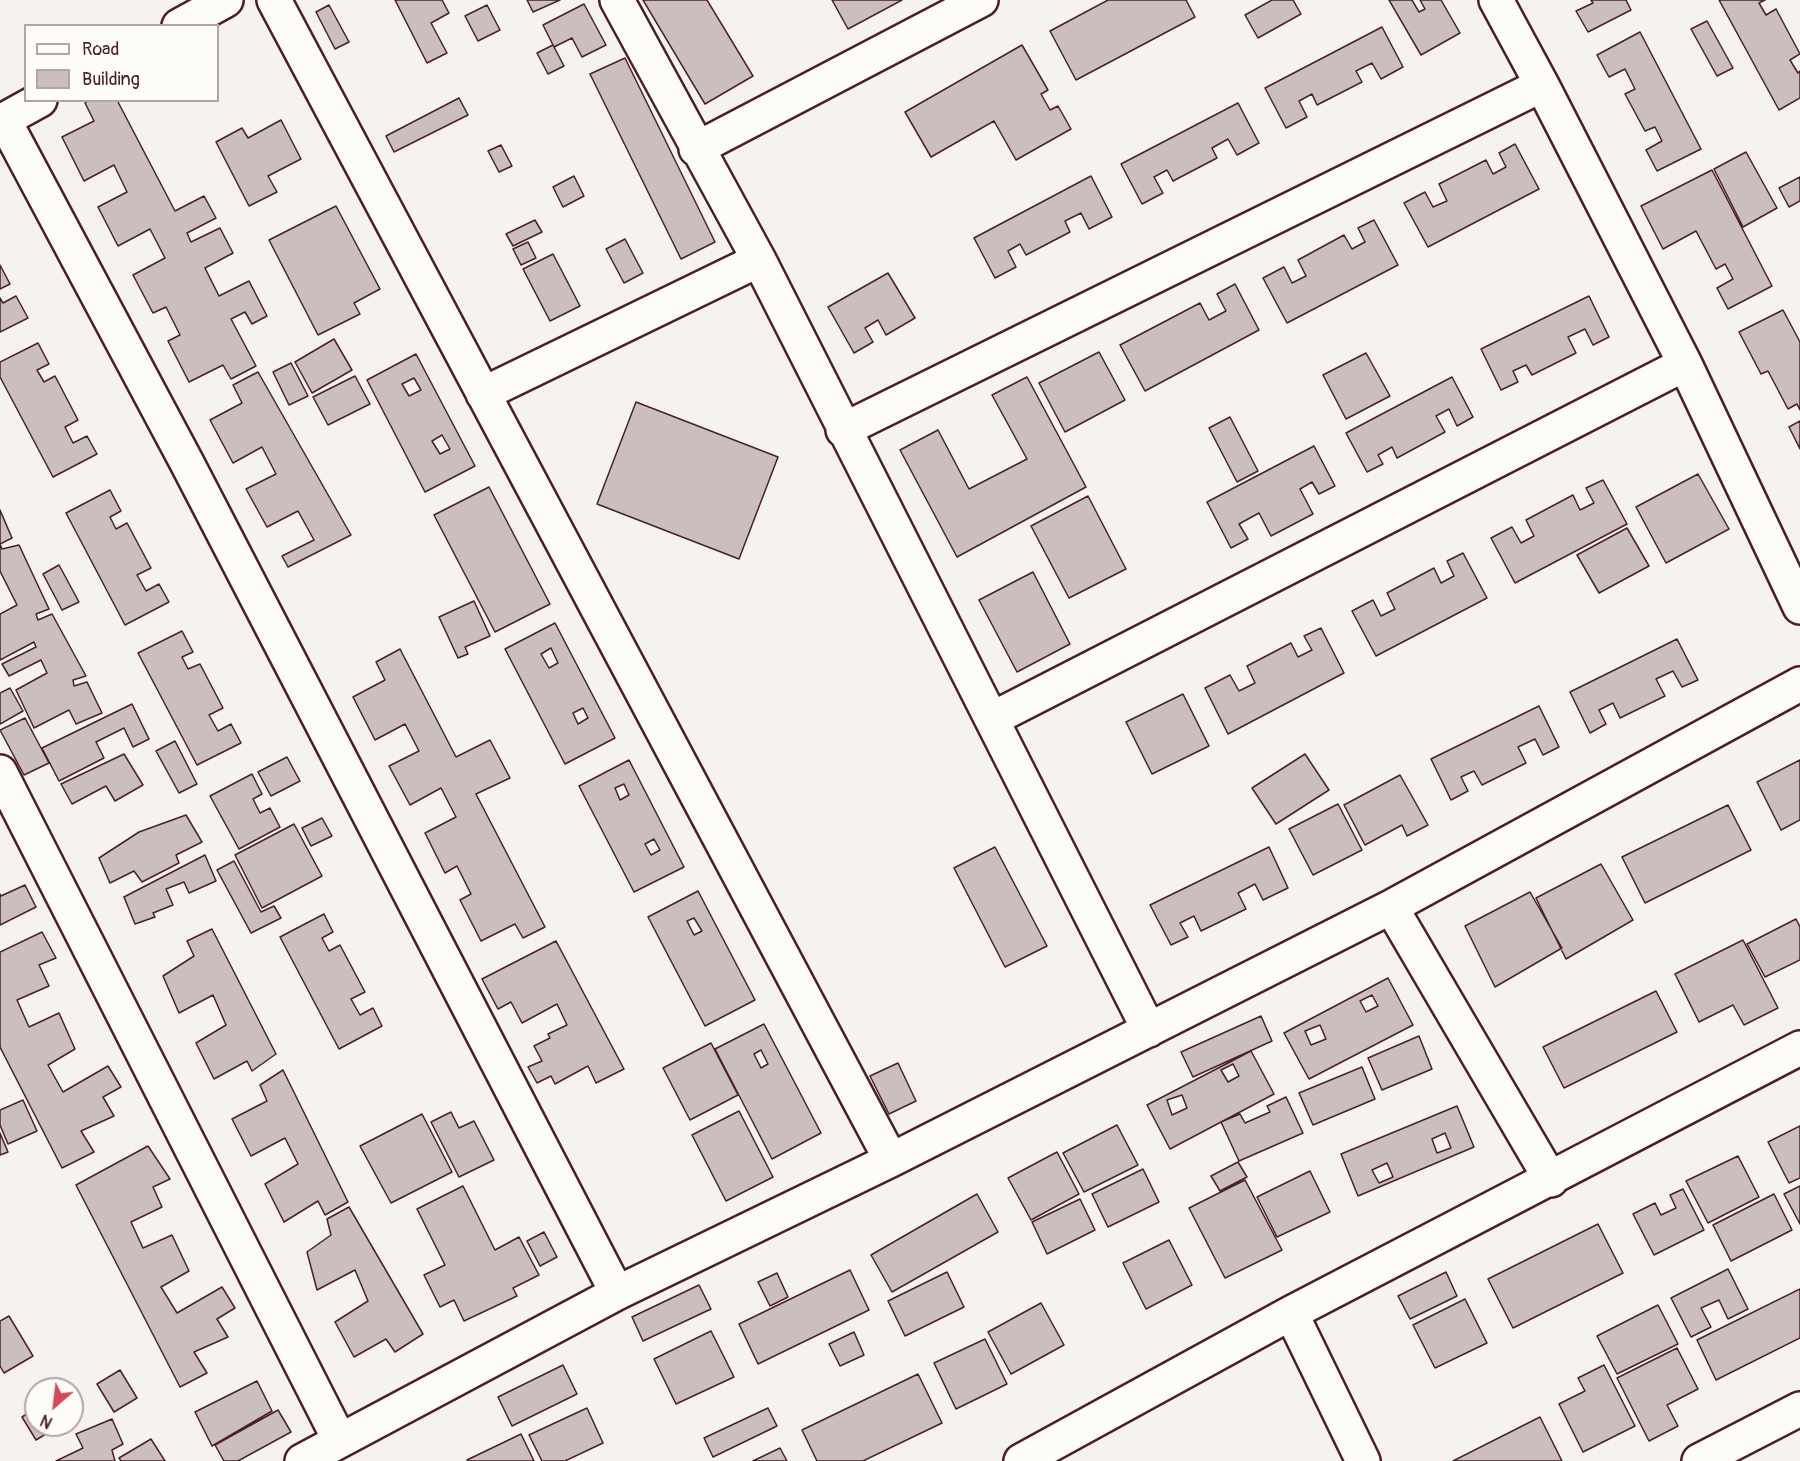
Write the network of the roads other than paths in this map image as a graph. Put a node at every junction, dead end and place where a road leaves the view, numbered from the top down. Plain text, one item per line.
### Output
1 (226, 0) edge
2 (274, 0) edge
3 (617, 0) edge
4 (981, 0) edge
5 (1496, 0) edge
6 (183, 24) edge
7 (1542, 85) junction
8 (36, 102) edge
9 (2, 121) edge
10 (696, 149) junction
11 (759, 260) junction
12 (1685, 364) junction
13 (483, 394) junction
14 (843, 430) junction
15 (1800, 607) edge
16 (1800, 684) edge
17 (992, 719) junction
18 (0, 772) edge
19 (1391, 908) junction
20 (1149, 1030) junction
21 (1800, 1048) edge
22 (891, 1160) junction
23 (1551, 1180) junction
24 (617, 1293) junction
25 (1291, 1313) junction
26 (1800, 1409) edge
27 (339, 1439) junction
28 (302, 1461) edge
29 (1022, 1461) edge
30 (1363, 1461) edge
31 (1699, 1461) edge

1 - 6 street
2 - 13 street
3 - 10 street
4 - 10 street
5 - 7 street
7 - 12 street
7 - 14 street
8 - 9 street
9 - 24 street
10 - 11 street
11 - 13 street
11 - 14 street
12 - 15 street
12 - 17 street
13 - 22 street
14 - 17 street
16 - 19 street
17 - 20 street
18 - 27 street
19 - 20 street
19 - 23 street
20 - 22 street
21 - 23 street
22 - 24 street
23 - 25 street
24 - 27 street
25 - 29 street
25 - 30 street
26 - 31 street
27 - 28 street

